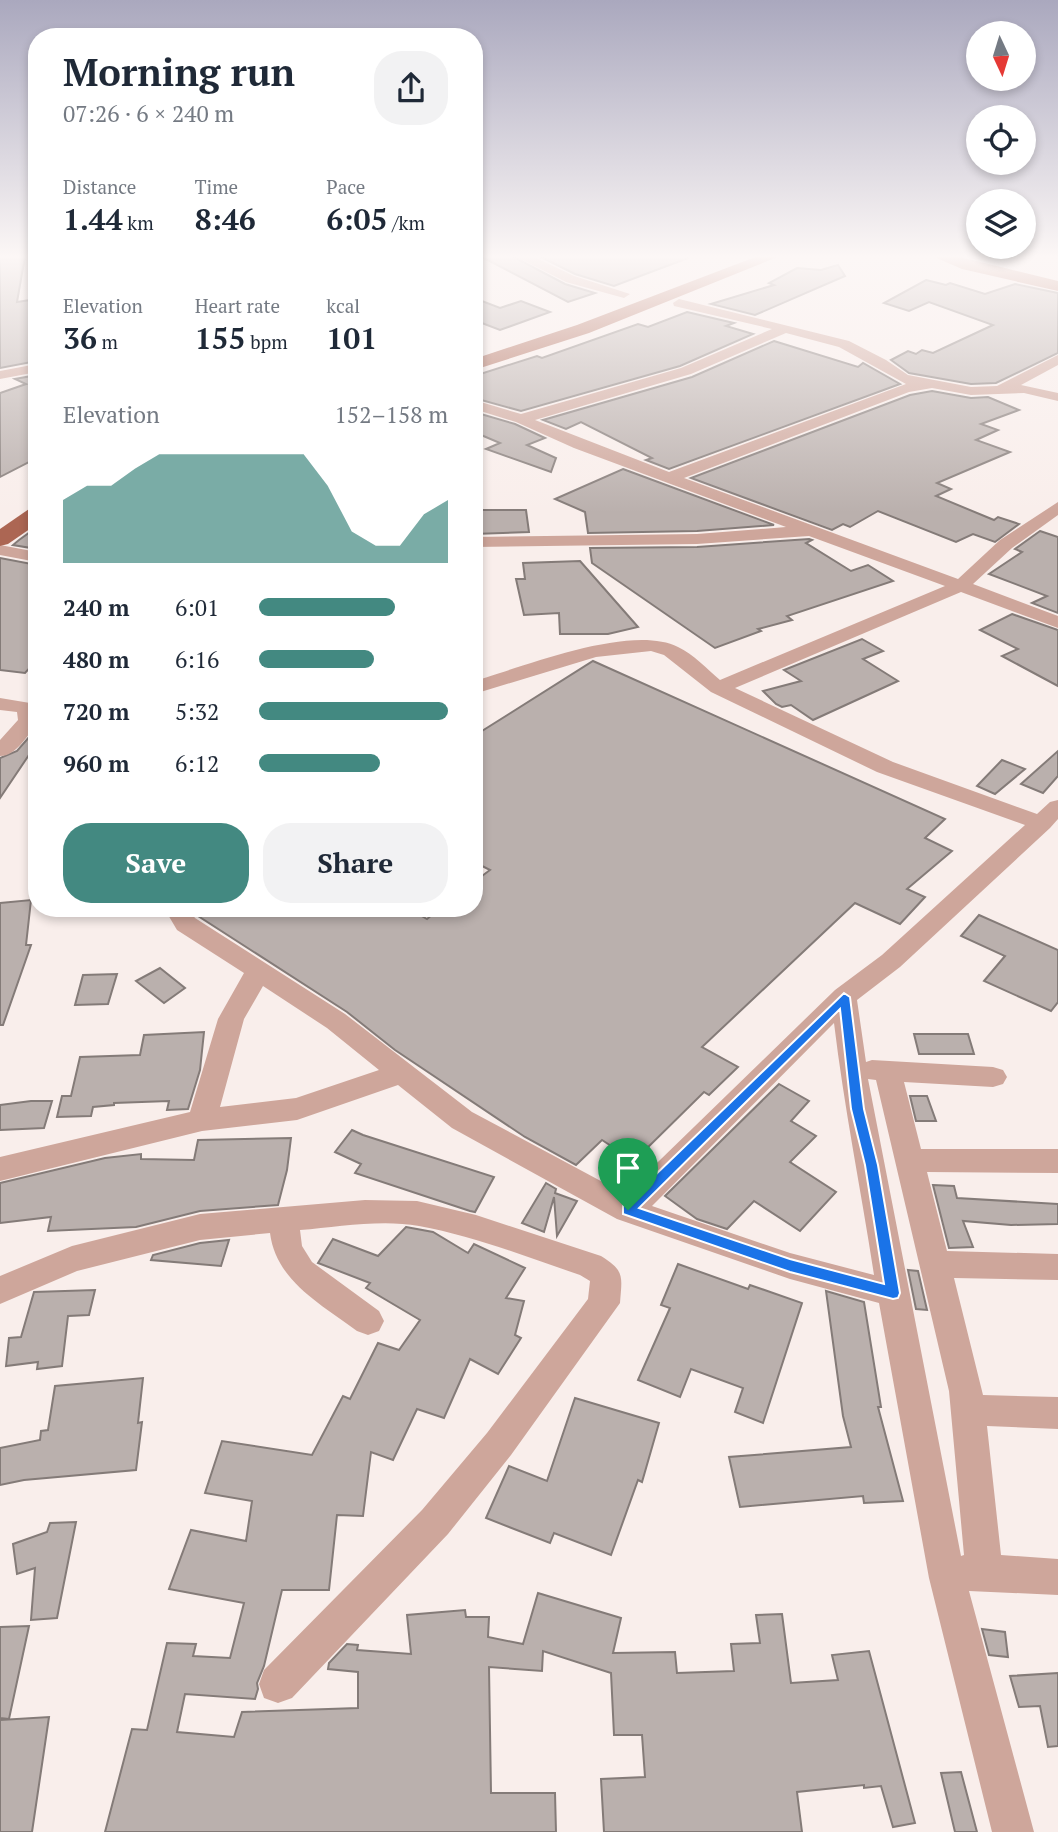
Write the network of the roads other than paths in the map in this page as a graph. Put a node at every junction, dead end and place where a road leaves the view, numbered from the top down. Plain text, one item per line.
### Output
1 (511, 341) edge
2 (529, 341) edge
3 (754, 341) edge
4 (835, 341) edge
5 (483, 350) edge
6 (1058, 359) edge
7 (483, 361) edge
8 (28, 370) edge
9 (0, 375) edge
10 (937, 385) junction
11 (999, 391) junction
12 (1058, 397) edge
13 (483, 407) edge
14 (521, 419) junction
15 (669, 478) junction
16 (28, 500) edge
17 (1058, 507) edge
18 (0, 517) edge
19 (28, 520) edge
20 (815, 530) junction
21 (0, 539) edge
22 (483, 542) edge
23 (0, 550) edge
24 (28, 555) edge
25 (961, 586) junction
26 (1058, 622) edge
27 (529, 672) junction
28 (483, 673) edge
29 (483, 685) edge
30 (718, 688) junction
31 (0, 704) edge
32 (28, 713) edge
33 (28, 722) edge
34 (3, 750) dead end
35 (1050, 815) edge
36 (182, 917) edge
37 (258, 971) junction
38 (844, 997) junction
39 (853, 1069) junction
40 (887, 1071) junction
41 (404, 1072) junction
42 (993, 1077) dead end
43 (202, 1120) junction
44 (908, 1160) junction
45 (1058, 1161) edge
46 (0, 1169) edge
47 (628, 1210) junction
48 (283, 1219) junction
49 (934, 1264) junction
50 (1058, 1267) edge
51 (0, 1290) edge
52 (893, 1293) junction
53 (368, 1321) dead end
54 (968, 1410) junction
55 (1058, 1413) edge
56 (960, 1575) junction
57 (1058, 1577) edge
58 (278, 1685) dead end
59 (1013, 1832) edge

1 - 5 main road
2 - 7 main road
3 - 14 street
4 - 10 street
6 - 11 street
8 - 9 street
10 - 11 street
10 - 15 street
11 - 12 street
13 - 14 street
14 - 15 street
15 - 20 street
16 - 18 main road
17 - 25 street
19 - 21 main road
20 - 22 street
20 - 25 street
23 - 24 street
25 - 26 street
25 - 30 street
27 - 28 street
27 - 29 street
27 - 30 street
30 - 35 street
31 - 32 street
33 - 34 street
35 - 38 street
36 - 37 street
37 - 41 street
37 - 43 street
38 - 39 street
38 - 47 street
39 - 40 street
39 - 52 street
40 - 42 street
40 - 44 street
41 - 43 street
41 - 47 street
43 - 46 street
44 - 45 street
44 - 49 street
47 - 52 street
48 - 51 street
48 - 53 street
48 - 58 street
49 - 50 street
49 - 54 street
52 - 56 street
54 - 55 street
54 - 56 street
56 - 57 street
56 - 59 street

